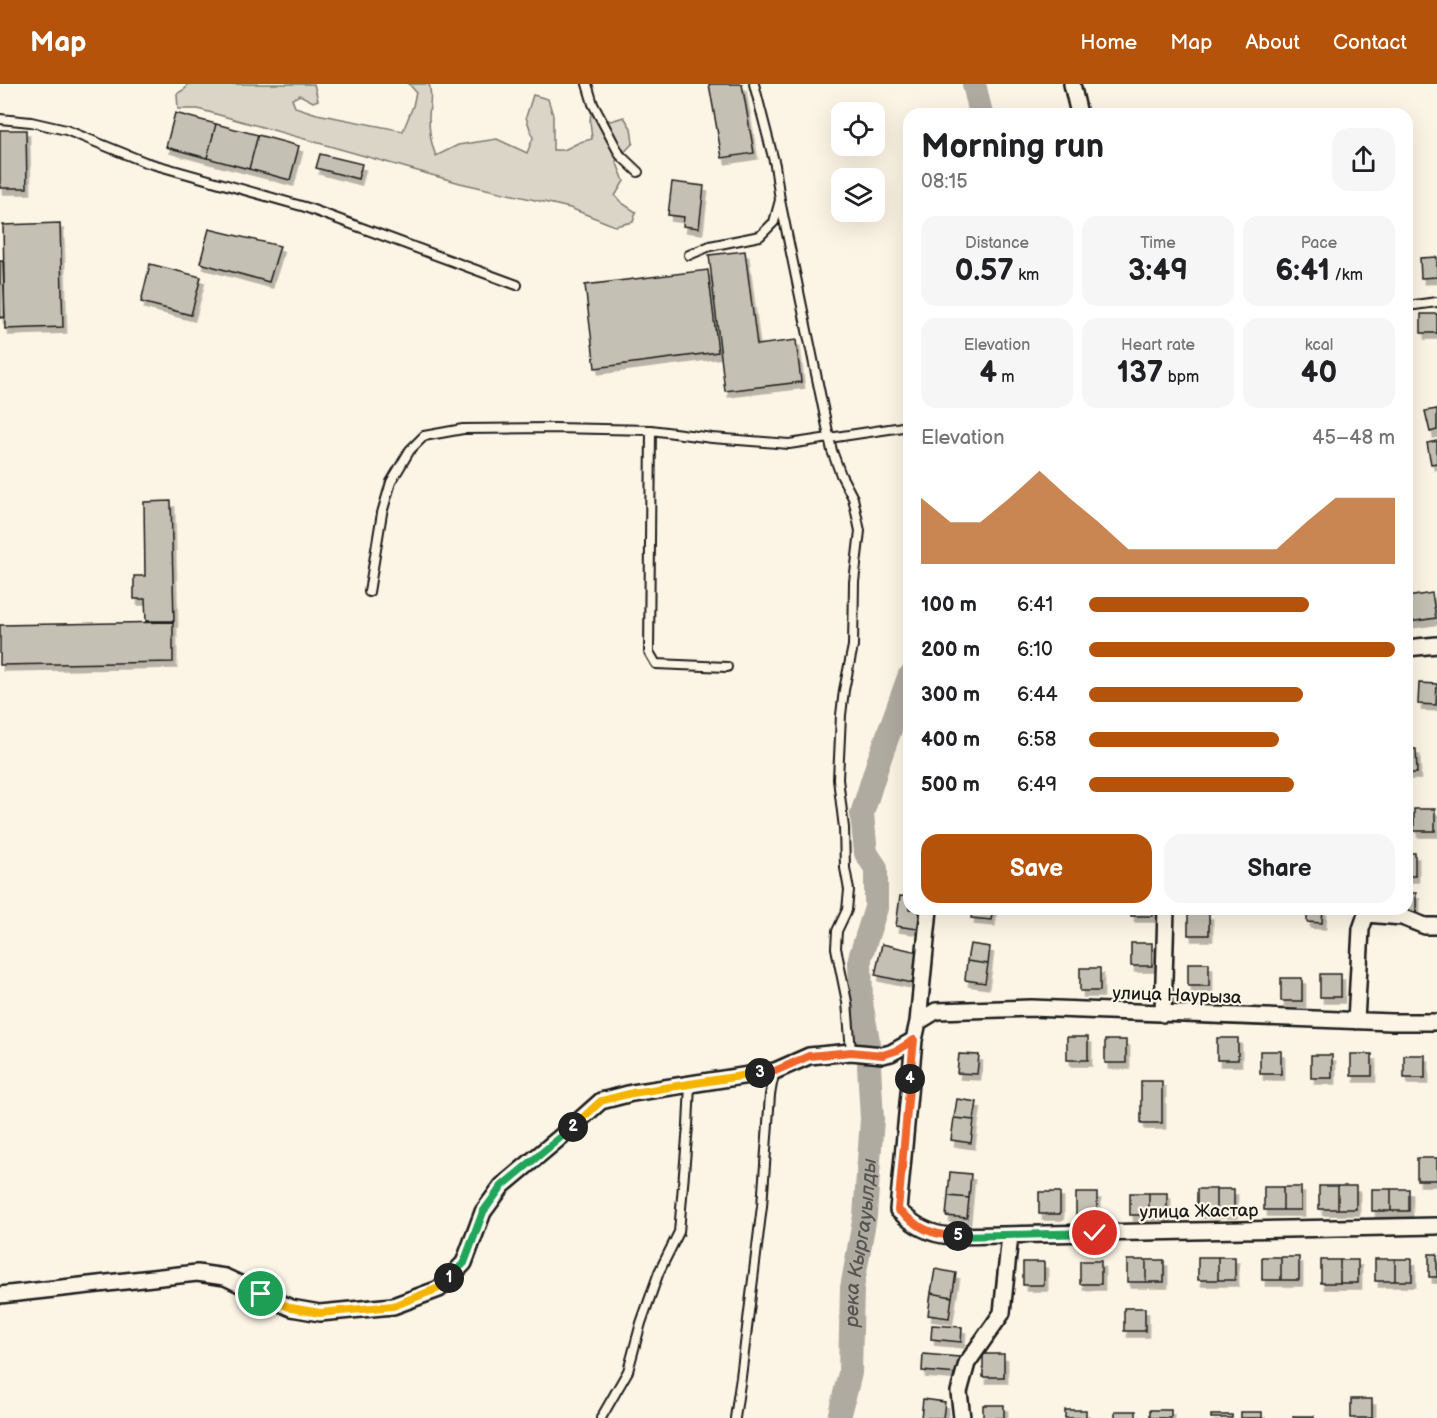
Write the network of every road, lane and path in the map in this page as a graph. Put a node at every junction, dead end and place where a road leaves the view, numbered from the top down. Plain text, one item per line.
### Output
1 (587, 84) edge
2 (754, 84) edge
3 (1072, 84) edge
4 (1078, 108) edge
5 (0, 119) edge
6 (638, 172) dead end
7 (780, 200) junction
8 (689, 255) dead end
9 (517, 285) dead end
10 (1437, 302) edge
11 (1413, 305) edge
12 (903, 427) edge
13 (651, 430) junction
14 (829, 439) junction
15 (369, 592) dead end
16 (1437, 645) edge
17 (1413, 647) edge
18 (727, 667) dead end
19 (928, 915) edge
20 (1166, 915) edge
21 (1366, 915) edge
22 (1390, 915) edge
23 (1437, 926) edge
24 (1163, 1014) junction
25 (1356, 1021) junction
26 (918, 1022) junction
27 (1437, 1022) edge
28 (914, 1040) junction
29 (851, 1052) junction
30 (775, 1071) junction
31 (690, 1084) junction
32 (1437, 1226) edge
33 (1010, 1235) junction
34 (0, 1295) edge
35 (601, 1418) edge
36 (735, 1418) edge
37 (962, 1418) edge

1 - 6 lane
2 - 7 lane
3 - 4 street
5 - 9 lane
7 - 8 lane
7 - 14 lane
10 - 11 lane
12 - 14 lane
13 - 14 lane
13 - 15 lane
13 - 18 lane
14 - 29 lane
16 - 17 street
19 - 26 street
20 - 24 street
21 - 25 street
22 - 23 street
24 - 25 street, улица Наурыза
24 - 26 street, улица Наурыза
25 - 27 street, улица Наурыза
26 - 28 street
28 - 29 street
28 - 33 street, улица Жастар
29 - 30 street
30 - 31 street
30 - 36 lane
31 - 34 street
31 - 35 lane
32 - 33 street, улица Жастар
33 - 37 street

